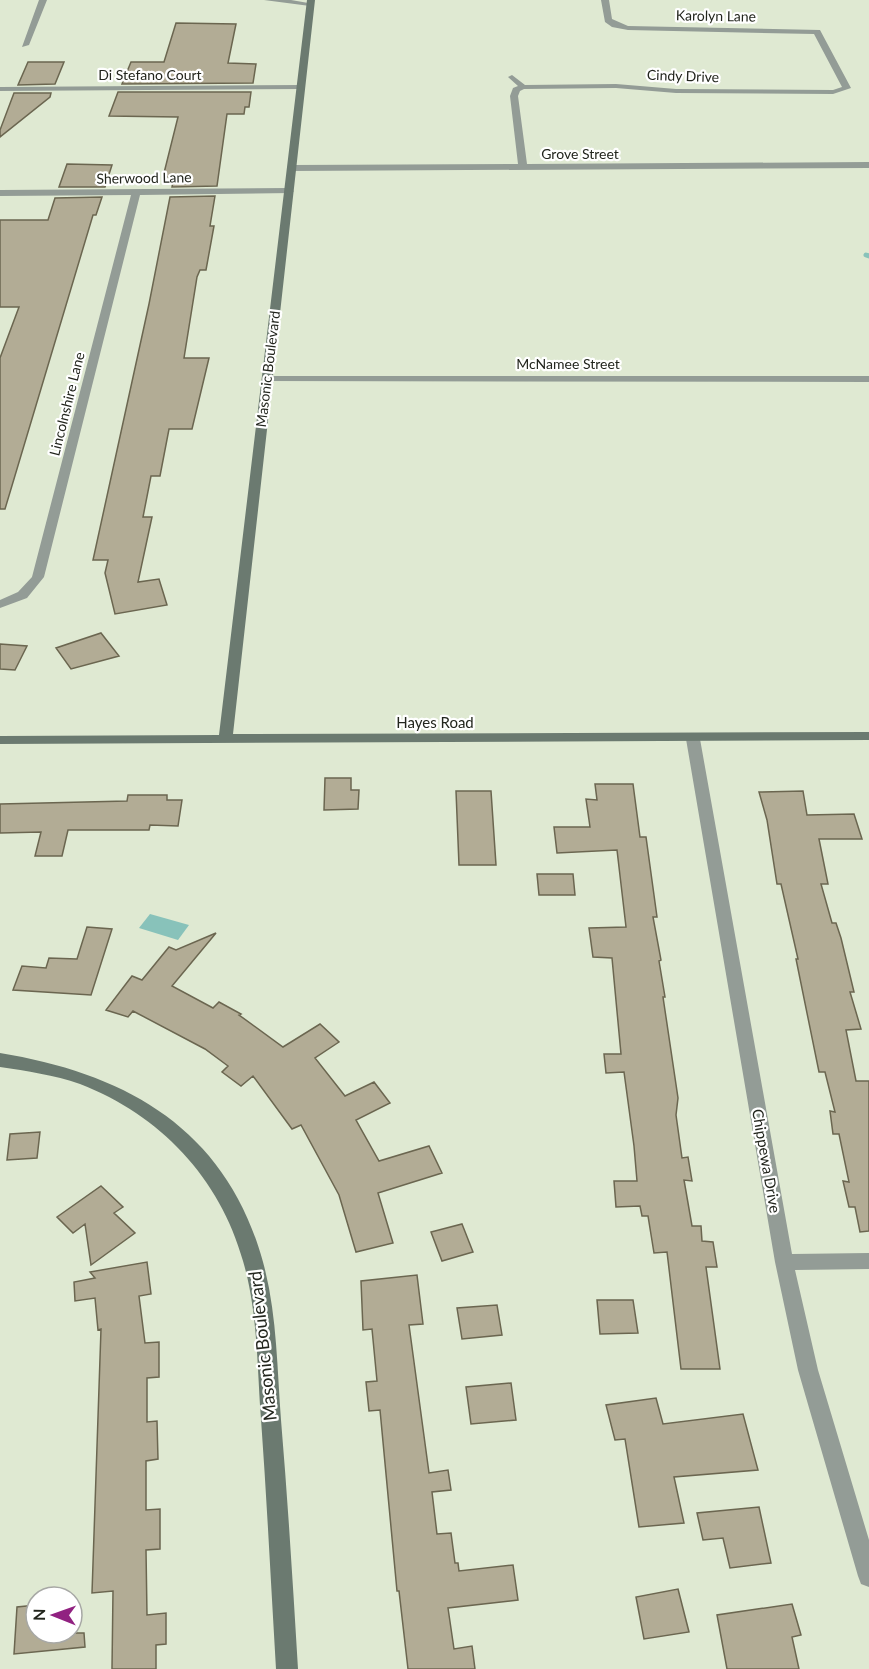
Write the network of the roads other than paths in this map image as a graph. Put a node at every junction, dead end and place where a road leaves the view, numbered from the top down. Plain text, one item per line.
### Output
1 (43, 0) edge
2 (268, 0) edge
3 (605, 0) edge
4 (310, 2) edge
5 (25, 45) dead end
6 (512, 77) dead end
7 (300, 87) junction
8 (523, 87) junction
9 (0, 89) edge
10 (842, 91) joint
11 (869, 165) edge
12 (523, 167) junction
13 (292, 168) junction
14 (289, 190) junction
15 (136, 192) junction
16 (0, 193) edge
17 (267, 379) junction
18 (869, 379) edge
19 (0, 604) edge
20 (869, 736) edge
21 (226, 738) junction
22 (693, 739) junction
23 (0, 740) edge
24 (0, 1060) edge
25 (869, 1261) edge
26 (784, 1262) junction
27 (869, 1576) edge
28 (287, 1669) edge

1 - 5 street
2 - 4 street
3 - 10 street, Karolyn Lane
4 - 7 street, Masonic Boulevard
6 - 8 street
7 - 9 street, Di Stefano Court
7 - 13 street, Masonic Boulevard
8 - 10 street, Cindy Drive
8 - 12 street
11 - 12 street, Grove Street
12 - 13 street, Grove Street
13 - 14 street, Masonic Boulevard
14 - 15 street, Sherwood Lane
14 - 17 street, Masonic Boulevard
15 - 16 street, Sherwood Lane
15 - 19 street, Lincolnshire Lane
17 - 18 street, McNamee Street
17 - 21 street, Masonic Boulevard
20 - 22 street, Hayes Road
21 - 22 street, Hayes Road
21 - 23 street, Hayes Road
22 - 26 street, Chippewa Drive
24 - 28 street, Masonic Boulevard
25 - 26 street
26 - 27 street, Chippewa Drive

